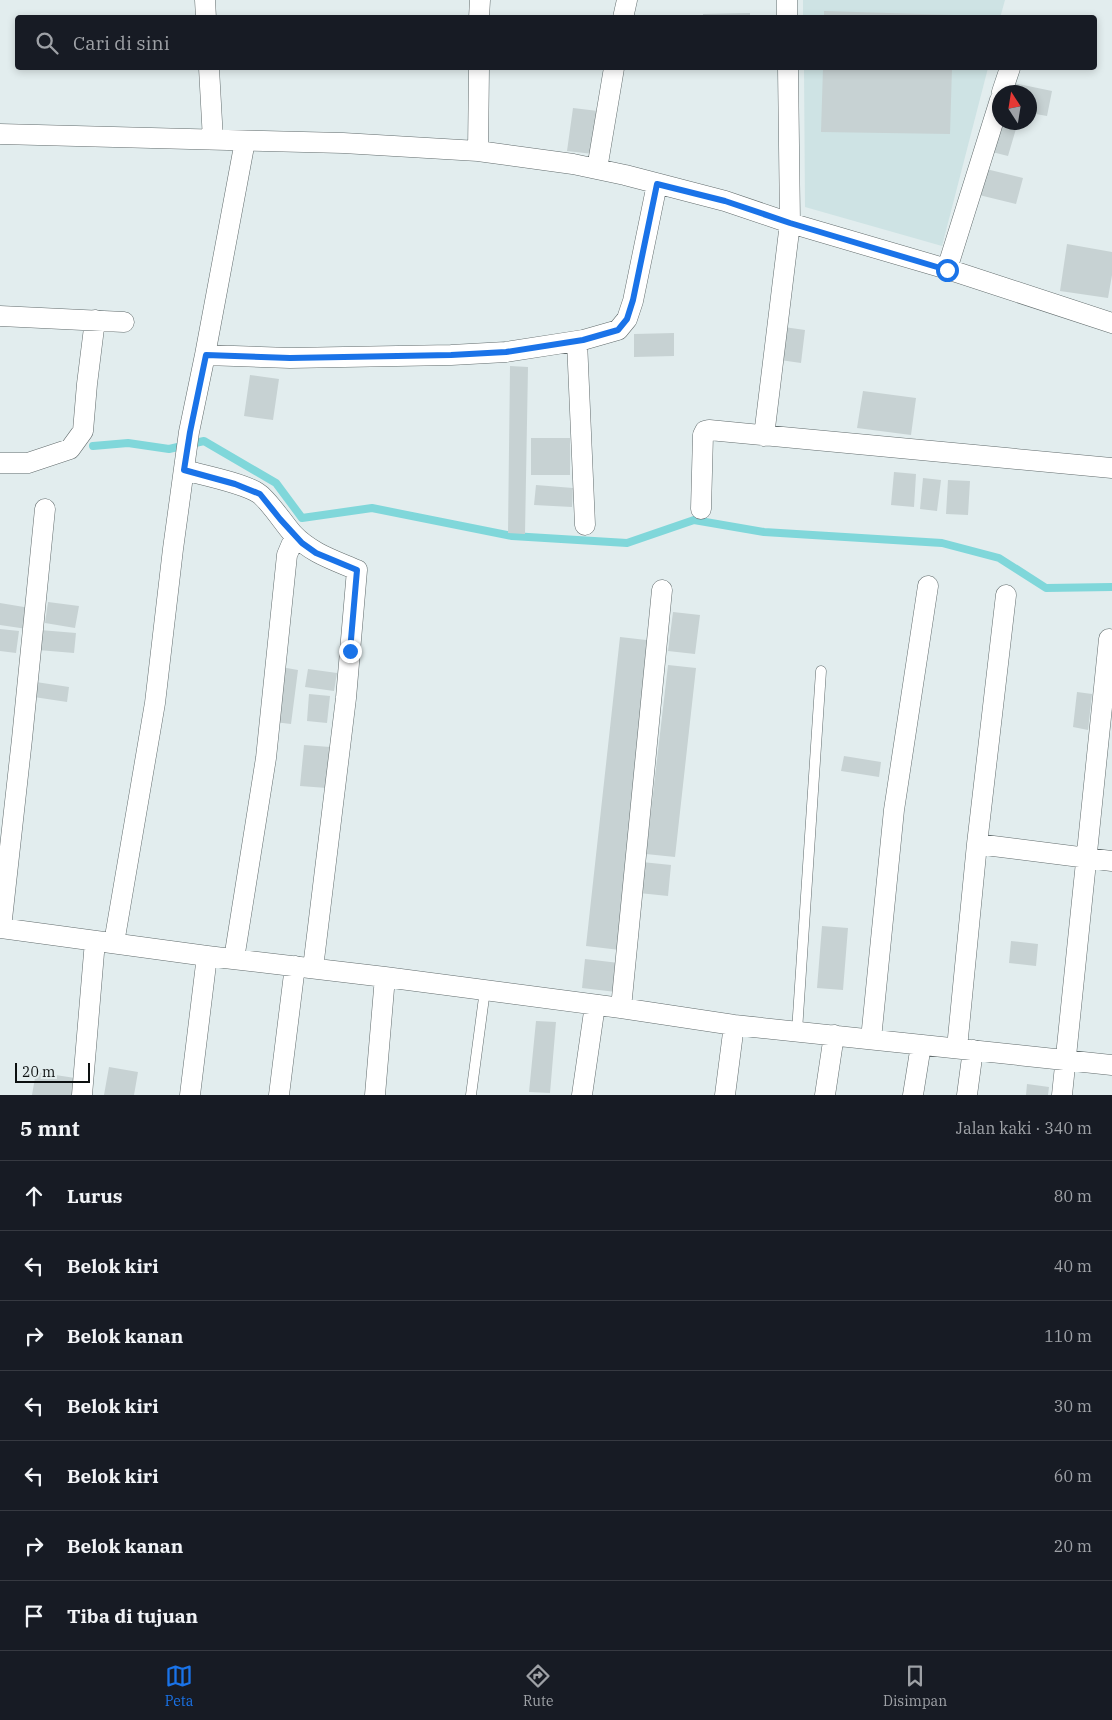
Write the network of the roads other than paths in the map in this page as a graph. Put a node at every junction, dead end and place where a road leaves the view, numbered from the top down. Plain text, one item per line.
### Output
1 (205, 0) edge
2 (480, 0) edge
3 (627, 0) edge
4 (787, 0) edge
5 (206, 15) edge
6 (479, 15) edge
7 (624, 15) edge
8 (787, 15) edge
9 (209, 70) edge
10 (479, 70) edge
11 (614, 70) edge
12 (788, 70) edge
13 (1009, 70) edge
14 (1004, 85) edge
15 (992, 126) edge
16 (0, 134) edge
17 (213, 140) junction
18 (245, 141) junction
19 (478, 151) junction
20 (597, 169) junction
21 (657, 184) junction
22 (790, 223) junction
23 (947, 270) junction
24 (0, 316) edge
25 (1111, 319) edge
26 (95, 320) junction
27 (124, 322) dead end
28 (577, 341) junction
29 (206, 355) junction
30 (764, 436) junction
31 (0, 463) edge
32 (185, 464) junction
33 (1112, 468) edge
34 (45, 509) dead end
35 (701, 509) dead end
36 (585, 525) dead end
37 (295, 536) junction
38 (928, 586) dead end
39 (662, 590) dead end
40 (1006, 595) dead end
41 (1109, 639) dead end
42 (821, 671) dead end
43 (976, 844) junction
44 (1086, 858) junction
45 (1112, 861) edge
46 (0, 928) edge
47 (104, 942) junction
48 (207, 956) junction
49 (234, 959) junction
50 (304, 967) junction
51 (386, 977) junction
52 (485, 990) junction
53 (595, 1005) junction
54 (621, 1008) junction
55 (734, 1025) junction
56 (797, 1031) junction
57 (834, 1035) junction
58 (871, 1039) junction
59 (920, 1045) junction
60 (965, 1049) junction
61 (1066, 1060) junction
62 (1112, 1064) edge
63 (82, 1095) edge
64 (190, 1095) edge
65 (279, 1095) edge
66 (376, 1095) edge
67 (471, 1095) edge
68 (582, 1095) edge
69 (725, 1095) edge
70 (825, 1095) edge
71 (913, 1095) edge
72 (967, 1095) edge
73 (1062, 1095) edge

1 - 5 street
2 - 6 street
3 - 7 street
4 - 8 street
9 - 17 street
10 - 19 street
11 - 20 street
12 - 22 street
13 - 14 street
15 - 23 street
16 - 17 street
17 - 18 street
18 - 19 street
18 - 29 street
19 - 20 street
20 - 21 street
21 - 22 street
21 - 28 street
22 - 23 street
22 - 30 street
23 - 25 street
24 - 26 street
26 - 27 street
26 - 31 street
28 - 29 street
28 - 36 street
29 - 32 street
30 - 33 street
30 - 35 street
32 - 37 street
32 - 47 street
34 - 46 street
37 - 49 street
37 - 50 street
38 - 58 street
39 - 54 street
40 - 43 street
41 - 44 street
42 - 56 lane
43 - 44 street
43 - 60 street
44 - 45 street
44 - 61 street
46 - 47 street
47 - 48 street
47 - 63 street
48 - 49 street
48 - 64 street
49 - 50 street
50 - 51 street
50 - 65 street
51 - 52 street
51 - 66 street
52 - 53 street
52 - 67 lane
53 - 54 street
53 - 68 street
54 - 55 street
55 - 56 street
55 - 69 street
56 - 57 street
57 - 58 street
57 - 70 street
58 - 59 street
59 - 60 street
59 - 71 street
60 - 61 street
60 - 72 street
61 - 62 street
61 - 73 street

